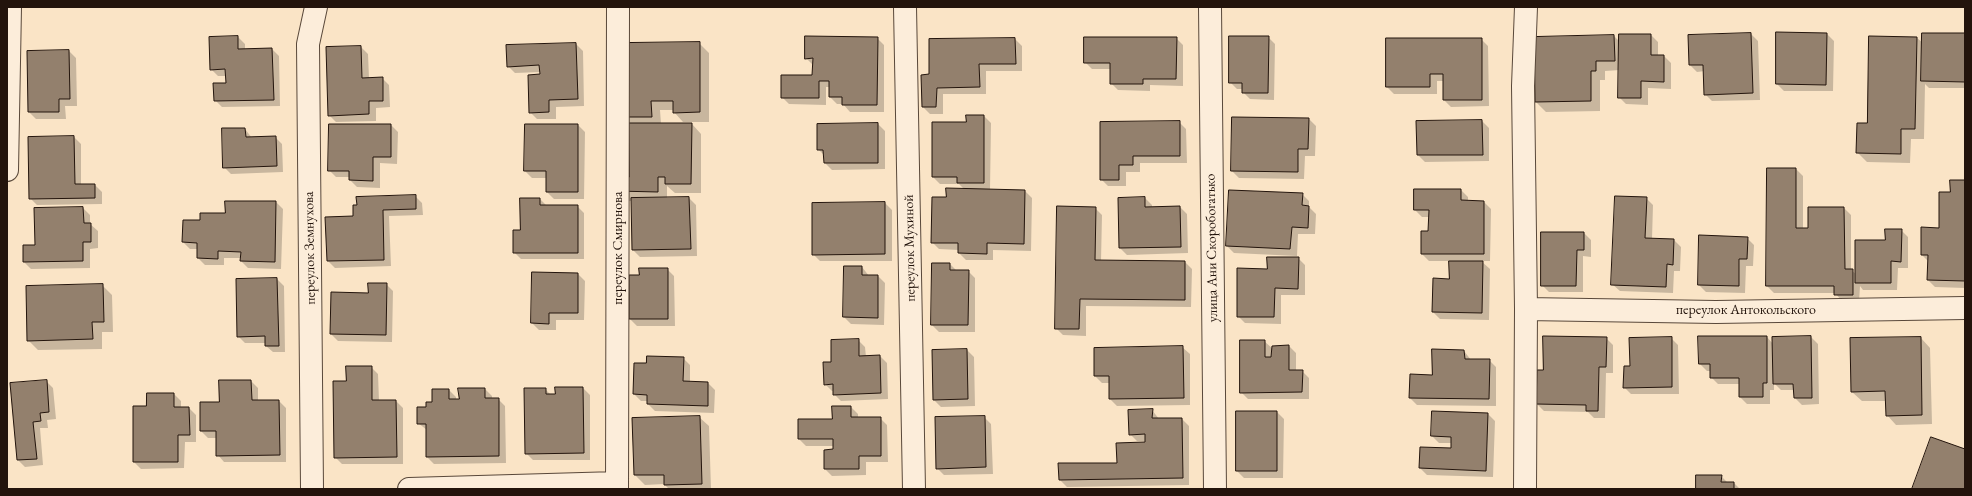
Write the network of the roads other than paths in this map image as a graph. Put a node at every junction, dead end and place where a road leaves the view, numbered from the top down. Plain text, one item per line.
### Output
1 (10, 7) edge
2 (316, 7) edge
3 (618, 7) edge
4 (905, 7) edge
5 (1210, 7) edge
6 (1526, 7) edge
7 (7, 170) edge
8 (1526, 308) junction
9 (1965, 308) edge
10 (617, 486) edge
11 (312, 489) edge
12 (409, 489) edge
13 (914, 489) edge
14 (1215, 489) edge
15 (1525, 489) edge

1 - 7 street
2 - 11 street, переулок Земнухова
3 - 10 street, переулок Смирнова
4 - 13 street, переулок Мухиной
5 - 14 street, улица Ани Скоробогатько
6 - 8 street
8 - 9 street, переулок Антокольского
8 - 15 street
10 - 12 street

